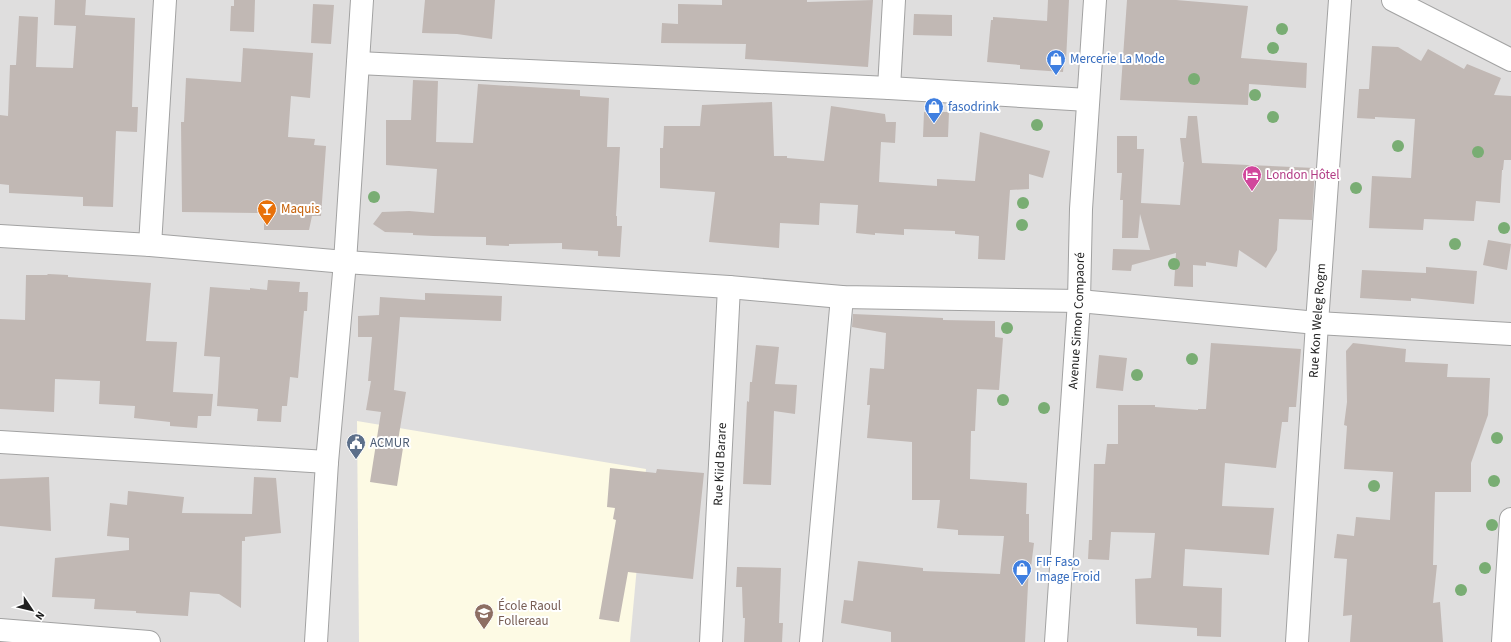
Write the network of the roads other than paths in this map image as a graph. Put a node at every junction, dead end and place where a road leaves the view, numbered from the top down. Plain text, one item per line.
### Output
1 (165, 0) edge
2 (362, 0) edge
3 (894, 0) edge
4 (1095, 0) edge
5 (1340, 0) edge
6 (1393, 0) edge
7 (1511, 60) edge
8 (358, 63) junction
9 (889, 88) junction
10 (1088, 100) junction
11 (0, 236) edge
12 (150, 245) junction
13 (345, 262) junction
14 (729, 287) junction
15 (842, 297) junction
16 (1079, 301) junction
17 (1317, 323) junction
18 (1511, 334) edge
19 (0, 442) edge
20 (327, 462) junction
21 (1511, 519) edge
22 (0, 630) edge
23 (149, 642) edge
24 (316, 642) edge
25 (711, 642) edge
26 (811, 642) edge
27 (1056, 642) edge
28 (1297, 642) edge
29 (1502, 642) edge

1 - 12 street
2 - 8 street
3 - 9 street
4 - 10 street, Avenue Simon Compaoré
5 - 17 street, Rue Kon Weleg Rogm
6 - 7 street
8 - 9 street
8 - 13 street
9 - 10 street
10 - 16 street, Avenue Simon Compaoré
11 - 12 street
12 - 13 street
13 - 14 street
13 - 20 street
14 - 15 street
14 - 25 street, Rue Kiid Barare
15 - 16 street
15 - 26 street
16 - 17 street
16 - 27 street, Avenue Simon Compaoré
17 - 18 street
17 - 28 street, Rue Kon Weleg Rogm
19 - 20 street
20 - 24 street
21 - 29 street
22 - 23 street

